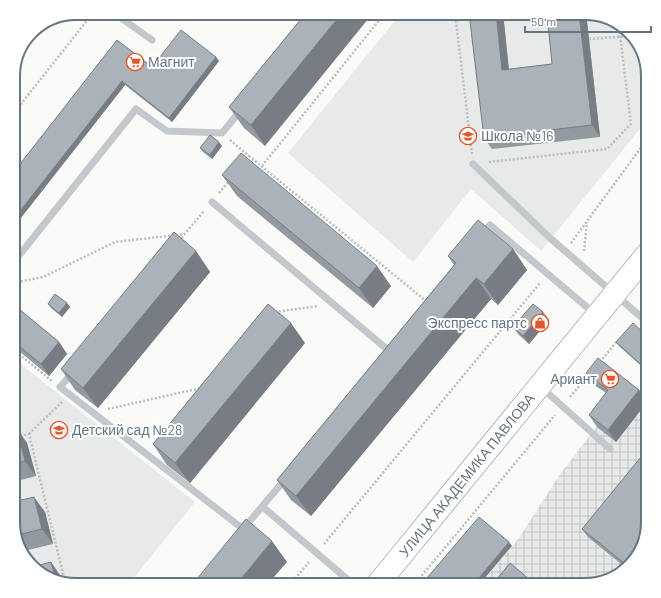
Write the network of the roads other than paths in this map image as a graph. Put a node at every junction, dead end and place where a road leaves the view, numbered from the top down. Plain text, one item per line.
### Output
1 (124, 20) edge
2 (152, 40) dead end
3 (246, 103) edge
4 (473, 164) road end
5 (212, 202) road end
6 (475, 242) edge
7 (20, 254) edge
8 (641, 262) edge
9 (615, 293) junction
10 (597, 315) junction
11 (641, 317) edge
12 (388, 350) edge
13 (80, 363) edge
14 (539, 386) junction
15 (610, 449) dead end
16 (292, 471) edge
17 (263, 507) junction
18 (243, 529) junction
19 (238, 536) edge
20 (346, 578) edge
21 (383, 578) edge

1 - 2 lane
3 - 7 lane
4 - 9 lane
5 - 12 lane
6 - 10 lane
8 - 9 main road, УЛИЦА АКАДЕМИКА ПАВЛОВА
9 - 10 main road, УЛИЦА АКАДЕМИКА ПАВЛОВА
9 - 11 lane
10 - 14 main road, УЛИЦА АКАДЕМИКА ПАВЛОВА
13 - 18 lane
14 - 15 lane
14 - 21 main road, УЛИЦА АКАДЕМИКА ПАВЛОВА
16 - 17 lane
17 - 18 lane
17 - 20 lane
18 - 19 lane

